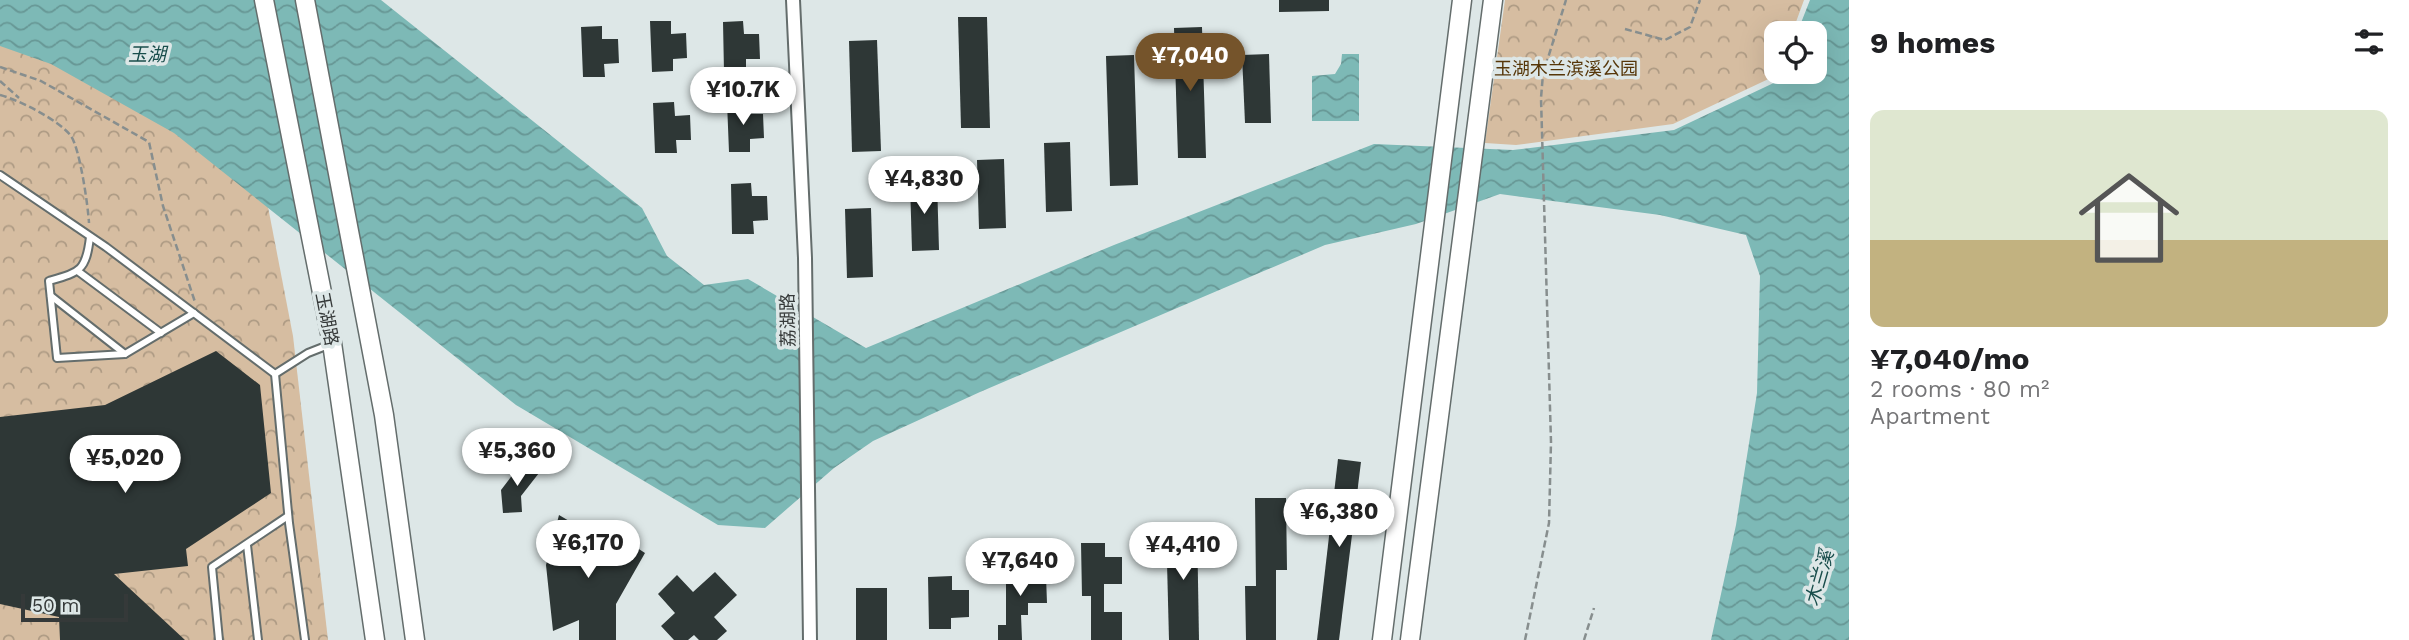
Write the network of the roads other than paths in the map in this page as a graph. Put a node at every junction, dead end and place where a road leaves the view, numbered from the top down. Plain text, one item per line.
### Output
1 (264, 0) edge
2 (305, 0) edge
3 (793, 0) edge
4 (1462, 0) edge
5 (1493, 0) edge
6 (0, 175) edge
7 (90, 237) junction
8 (79, 272) junction
9 (51, 296) junction
10 (197, 316) junction
11 (161, 333) junction
12 (332, 344) junction
13 (125, 354) junction
14 (275, 374) junction
15 (289, 516) junction
16 (247, 545) junction
17 (219, 640) edge
18 (258, 640) edge
19 (305, 640) edge
20 (375, 640) edge
21 (415, 640) edge
22 (810, 640) edge
23 (1382, 640) edge
24 (1410, 640) edge

1 - 12 main road, 玉湖路
2 - 21 main road
3 - 22 street, 荔湖路
4 - 23 main road
5 - 24 main road
6 - 7 lane
7 - 8 lane
7 - 10 lane
8 - 9 lane
8 - 11 lane
9 - 13 lane
9 - 13 lane
10 - 11 lane
10 - 14 lane
11 - 13 lane
12 - 14 lane
12 - 20 main road, 玉湖路
14 - 15 lane
15 - 16 lane
15 - 19 lane
16 - 17 lane
16 - 18 lane

